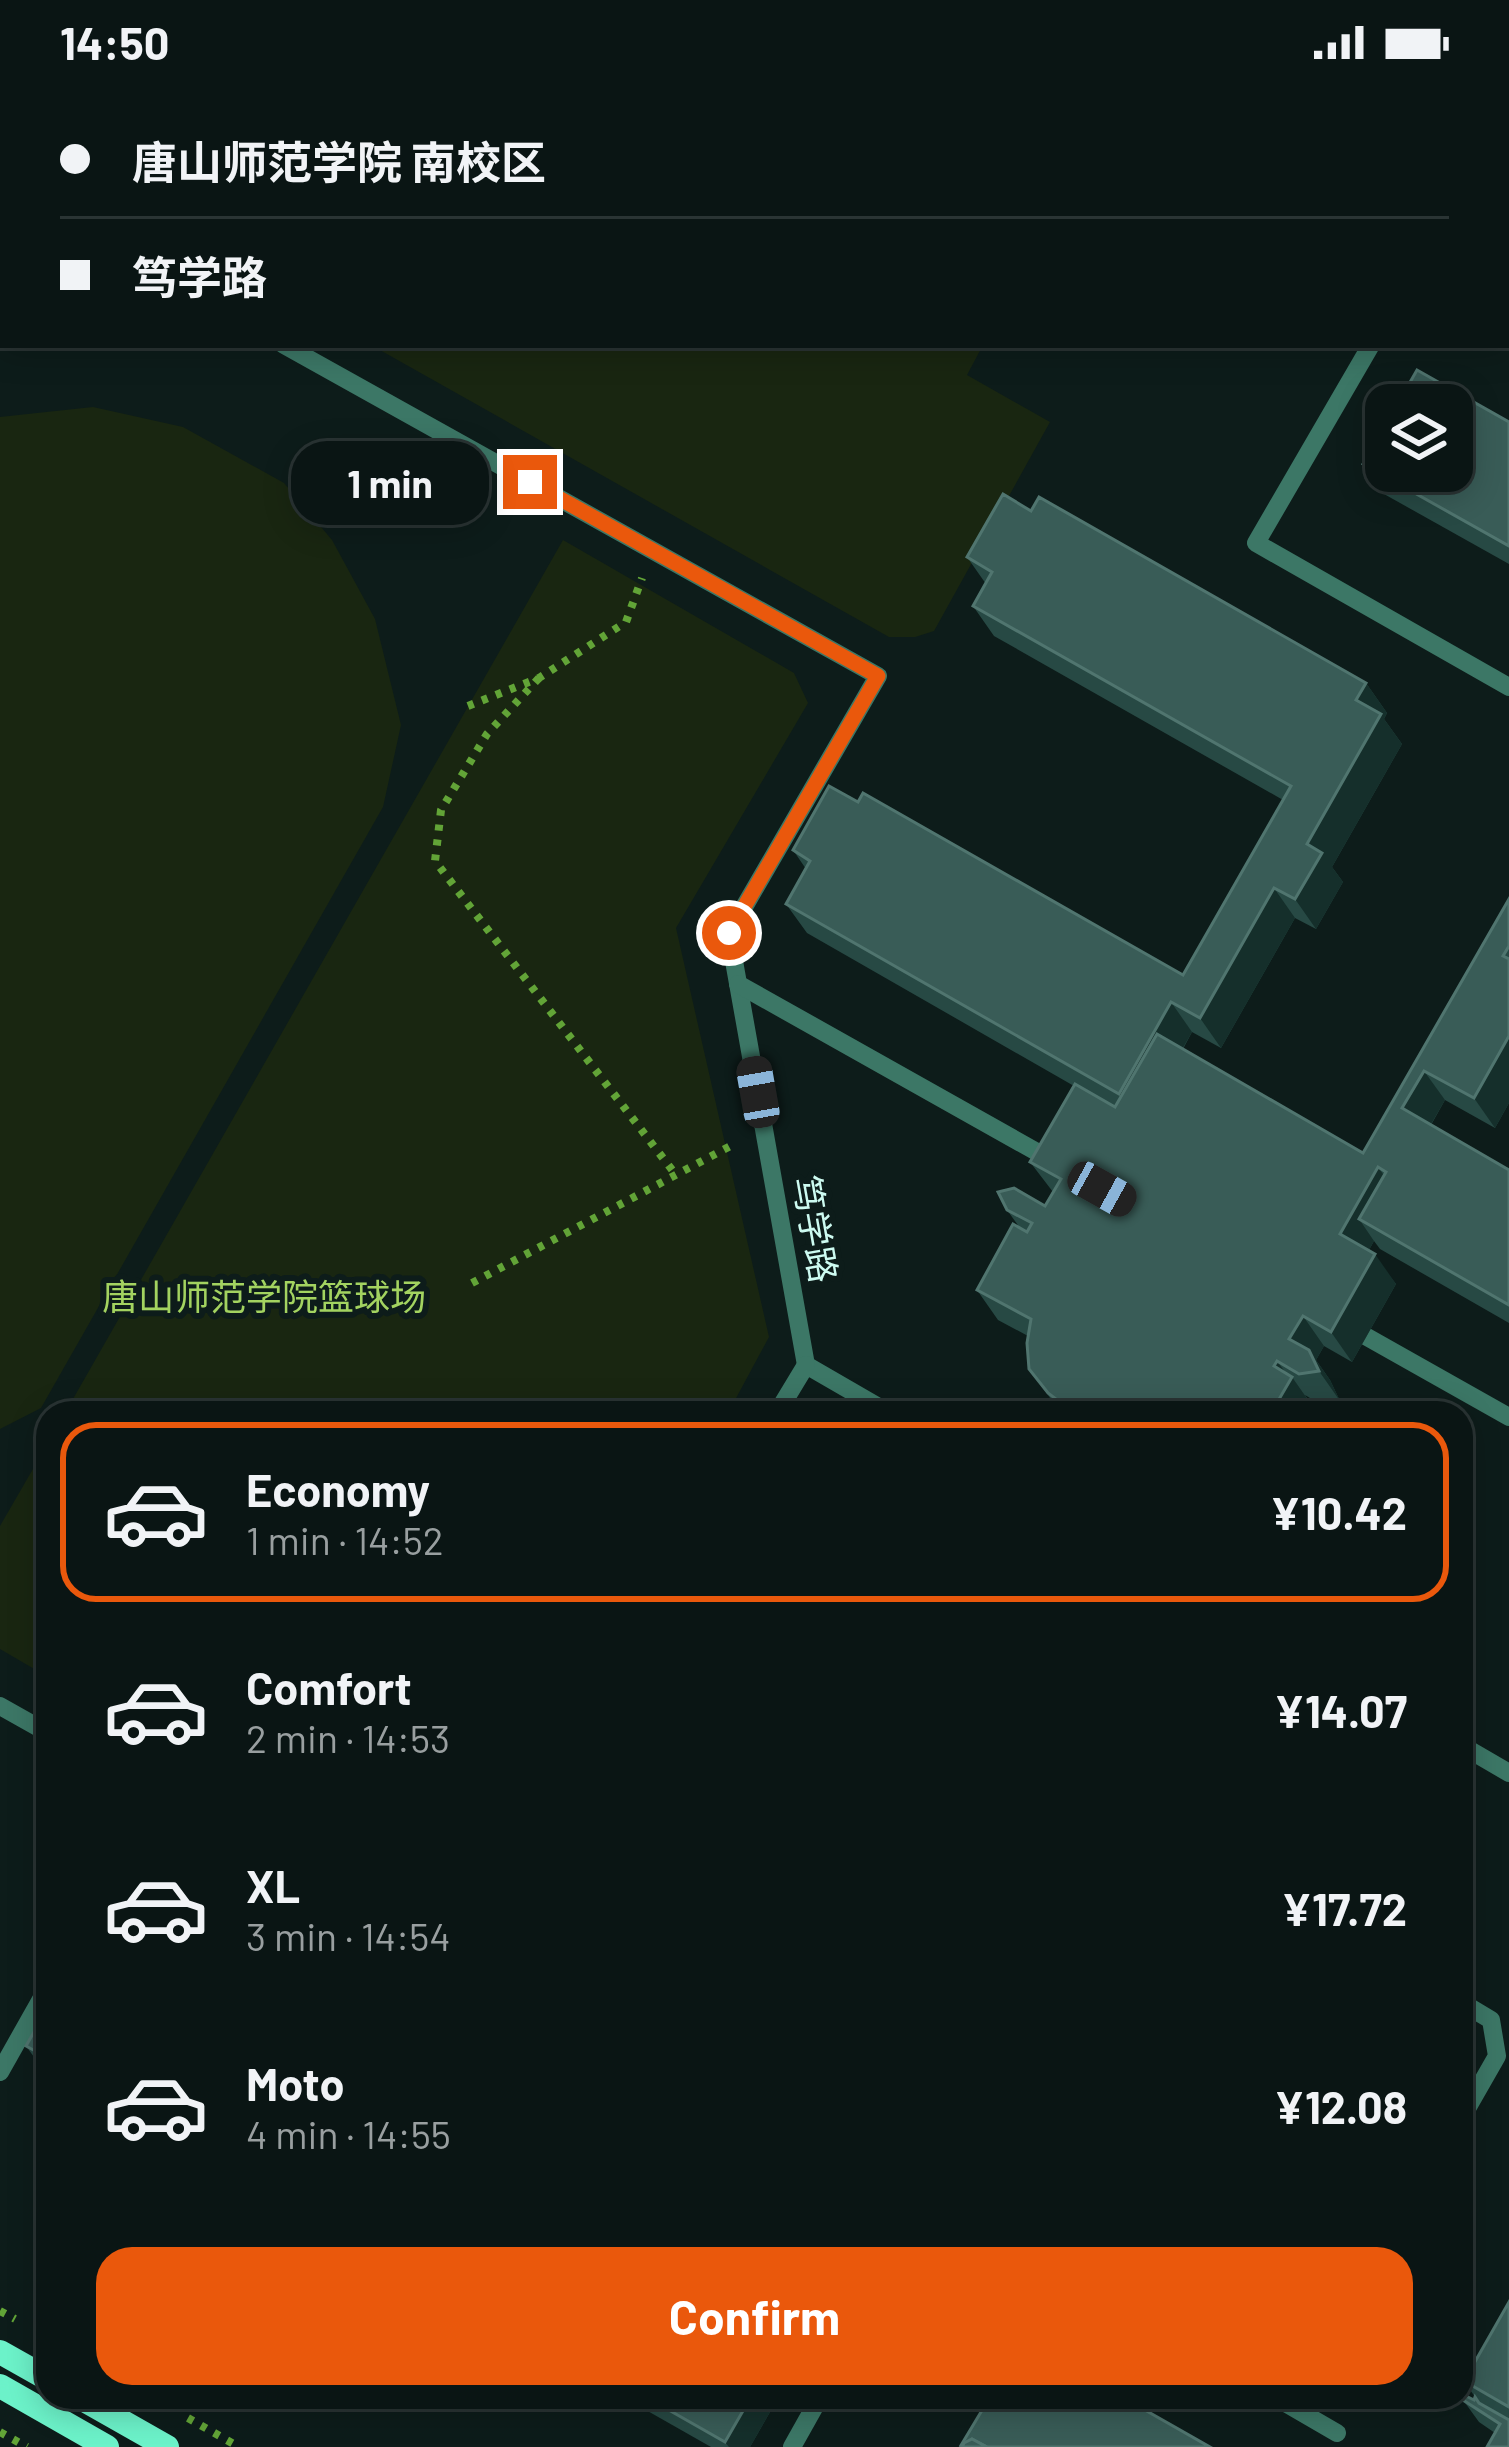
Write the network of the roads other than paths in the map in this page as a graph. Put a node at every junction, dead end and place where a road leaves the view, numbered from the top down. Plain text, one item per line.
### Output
1 (289, 348) edge
2 (1369, 348) edge
3 (1509, 687) edge
4 (738, 984) junction
5 (1071, 1171) edge
6 (1321, 1312) edge
7 (806, 1364) junction
8 (1467, 1394) junction
9 (784, 1401) edge
10 (869, 1401) edge
11 (1463, 1401) edge
12 (1509, 1417) edge
13 (0, 1706) edge
14 (36, 1726) edge
15 (1473, 1752) edge
16 (1509, 1773) edge
17 (36, 2008) edge
18 (1473, 2009) edge
19 (0, 2072) edge
20 (1473, 2098) edge
21 (0, 2352) edge
22 (36, 2373) edge
23 (0, 2386) edge
24 (36, 2407) edge
25 (40, 2409) edge
26 (100, 2409) edge
27 (813, 2409) edge
28 (1296, 2409) edge
29 (1337, 2433) dead end
30 (107, 2447) edge
31 (167, 2447) edge
32 (792, 2447) edge

1 - 4 lane, 笃学路
2 - 3 lane
4 - 5 lane
4 - 7 lane, 笃学路
6 - 8 lane
7 - 9 lane
7 - 10 lane
8 - 11 lane
8 - 12 lane
13 - 14 lane
15 - 16 lane
17 - 19 lane
18 - 20 lane
21 - 22 main road
23 - 24 main road
25 - 30 main road
26 - 31 main road
27 - 32 lane
28 - 29 lane

